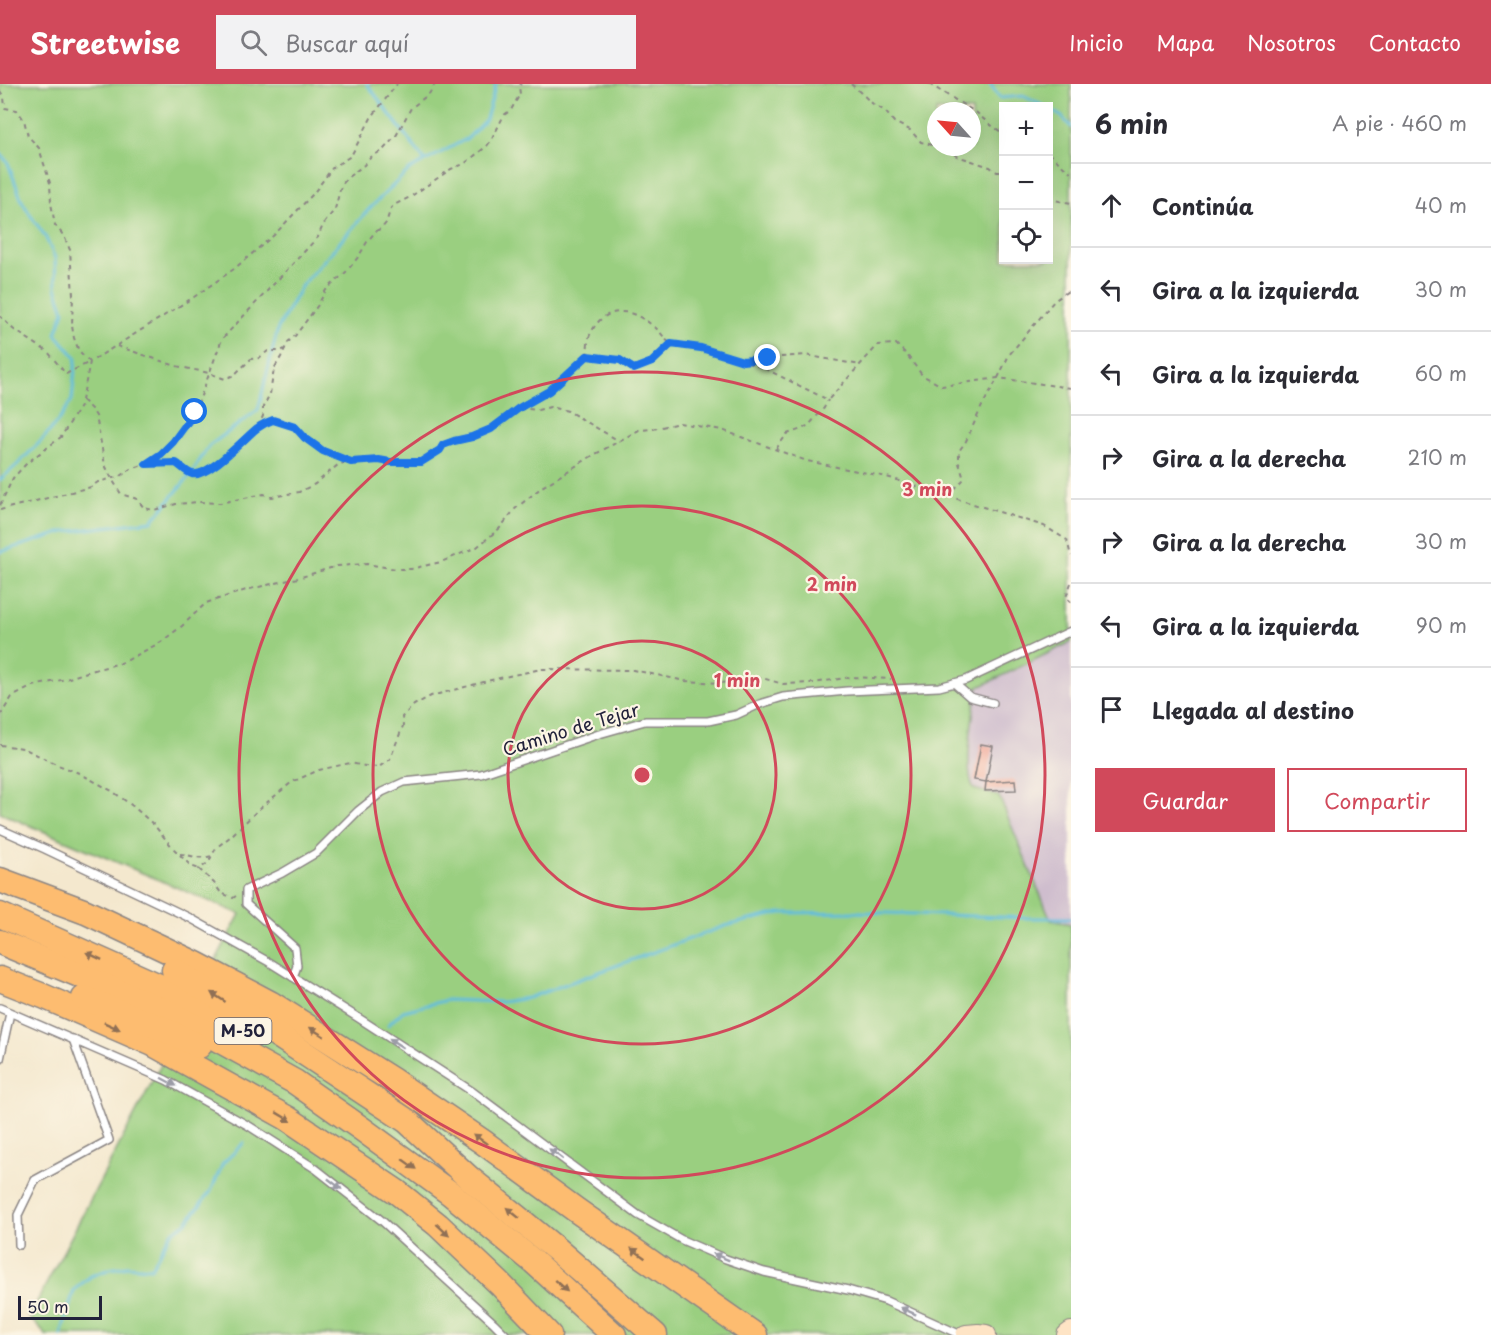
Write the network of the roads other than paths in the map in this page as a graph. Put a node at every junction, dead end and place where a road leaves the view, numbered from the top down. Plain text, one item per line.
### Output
1 (1071, 631) edge
2 (954, 683) junction
3 (993, 703) dead end
4 (0, 829) edge
5 (0, 881) edge
6 (0, 915) edge
7 (0, 942) edge
8 (0, 968) edge
9 (294, 977) junction
10 (0, 979) edge
11 (0, 1008) edge
12 (10, 1012) junction
13 (73, 1039) junction
14 (0, 1059) edge
15 (362, 1129) junction
16 (469, 1178) junction
17 (19, 1245) dead end
18 (1071, 1332) edge
19 (506, 1335) edge
20 (549, 1335) edge
21 (614, 1335) edge
22 (655, 1335) edge
23 (754, 1335) edge
24 (961, 1335) edge
25 (966, 1335) edge
26 (986, 1335) edge
27 (1067, 1335) edge

1 - 2 lane, Camino de Tejar
2 - 3 lane
2 - 9 lane, Camino de Tejar
4 - 9 lane
16 -> 5 highway
23 -> 5 highway
16 -> 6 highway, M-50
7 - 15 highway, M-50
8 - 15 highway
24 -> 9 lane
10 -> 20 highway
11 - 12 lane
12 - 13 lane
12 - 14 lane
13 - 17 lane
13 -> 19 lane
15 -> 21 highway, M-50
22 -> 16 highway, M-50
18 - 27 street
25 - 26 street

